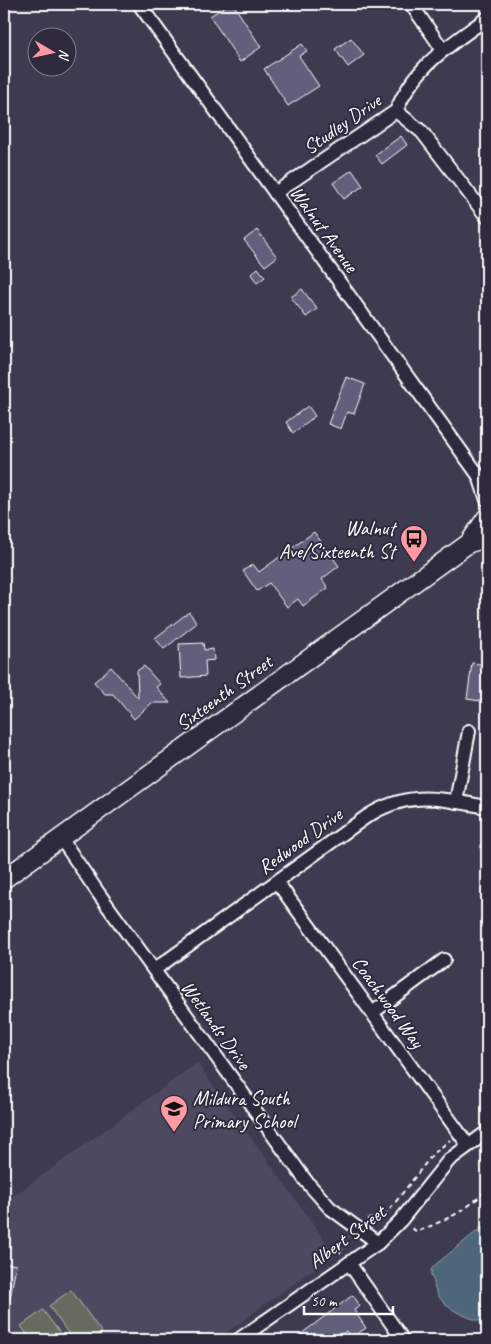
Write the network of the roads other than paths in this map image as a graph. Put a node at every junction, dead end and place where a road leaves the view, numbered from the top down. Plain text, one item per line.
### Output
1 (140, 4) edge
2 (411, 4) edge
3 (487, 18) edge
4 (444, 50) junction
5 (396, 111) junction
6 (275, 194) junction
7 (487, 217) edge
8 (483, 479) edge
9 (487, 500) edge
10 (487, 517) edge
11 (487, 538) edge
12 (470, 543) junction
13 (469, 731) dead end
14 (456, 802) junction
15 (487, 808) edge
16 (60, 837) junction
17 (4, 879) edge
18 (277, 882) junction
19 (444, 960) dead end
20 (154, 970) junction
21 (372, 1012) junction
22 (487, 1132) edge
23 (468, 1145) junction
24 (378, 1243) junction
25 (349, 1263) junction
26 (238, 1340) edge
27 (403, 1340) edge

1 - 6 street, Walnut Avenue
2 - 4 street
3 - 4 street, Studley Drive
4 - 5 street, Studley Drive
5 - 6 street, Studley Drive
5 - 7 street
6 - 8 street, Walnut Avenue
8 - 9 street, Walnut Avenue
10 - 12 street, Sixteenth Street
11 - 12 street, Sixteenth Street
12 - 16 street, Sixteenth Street
13 - 14 street
14 - 15 street, Redwood Drive
14 - 18 street, Redwood Drive
16 - 17 street, Sixteenth Street
16 - 20 street, Wetlands Drive
18 - 20 street, Redwood Drive
18 - 21 street, Coachwood Way
19 - 21 street
20 - 24 street, Wetlands Drive
21 - 23 street, Coachwood Way
22 - 23 street, Albert Street
23 - 24 street, Albert Street
24 - 25 street, Albert Street
25 - 26 street, Albert Street
25 - 27 street

